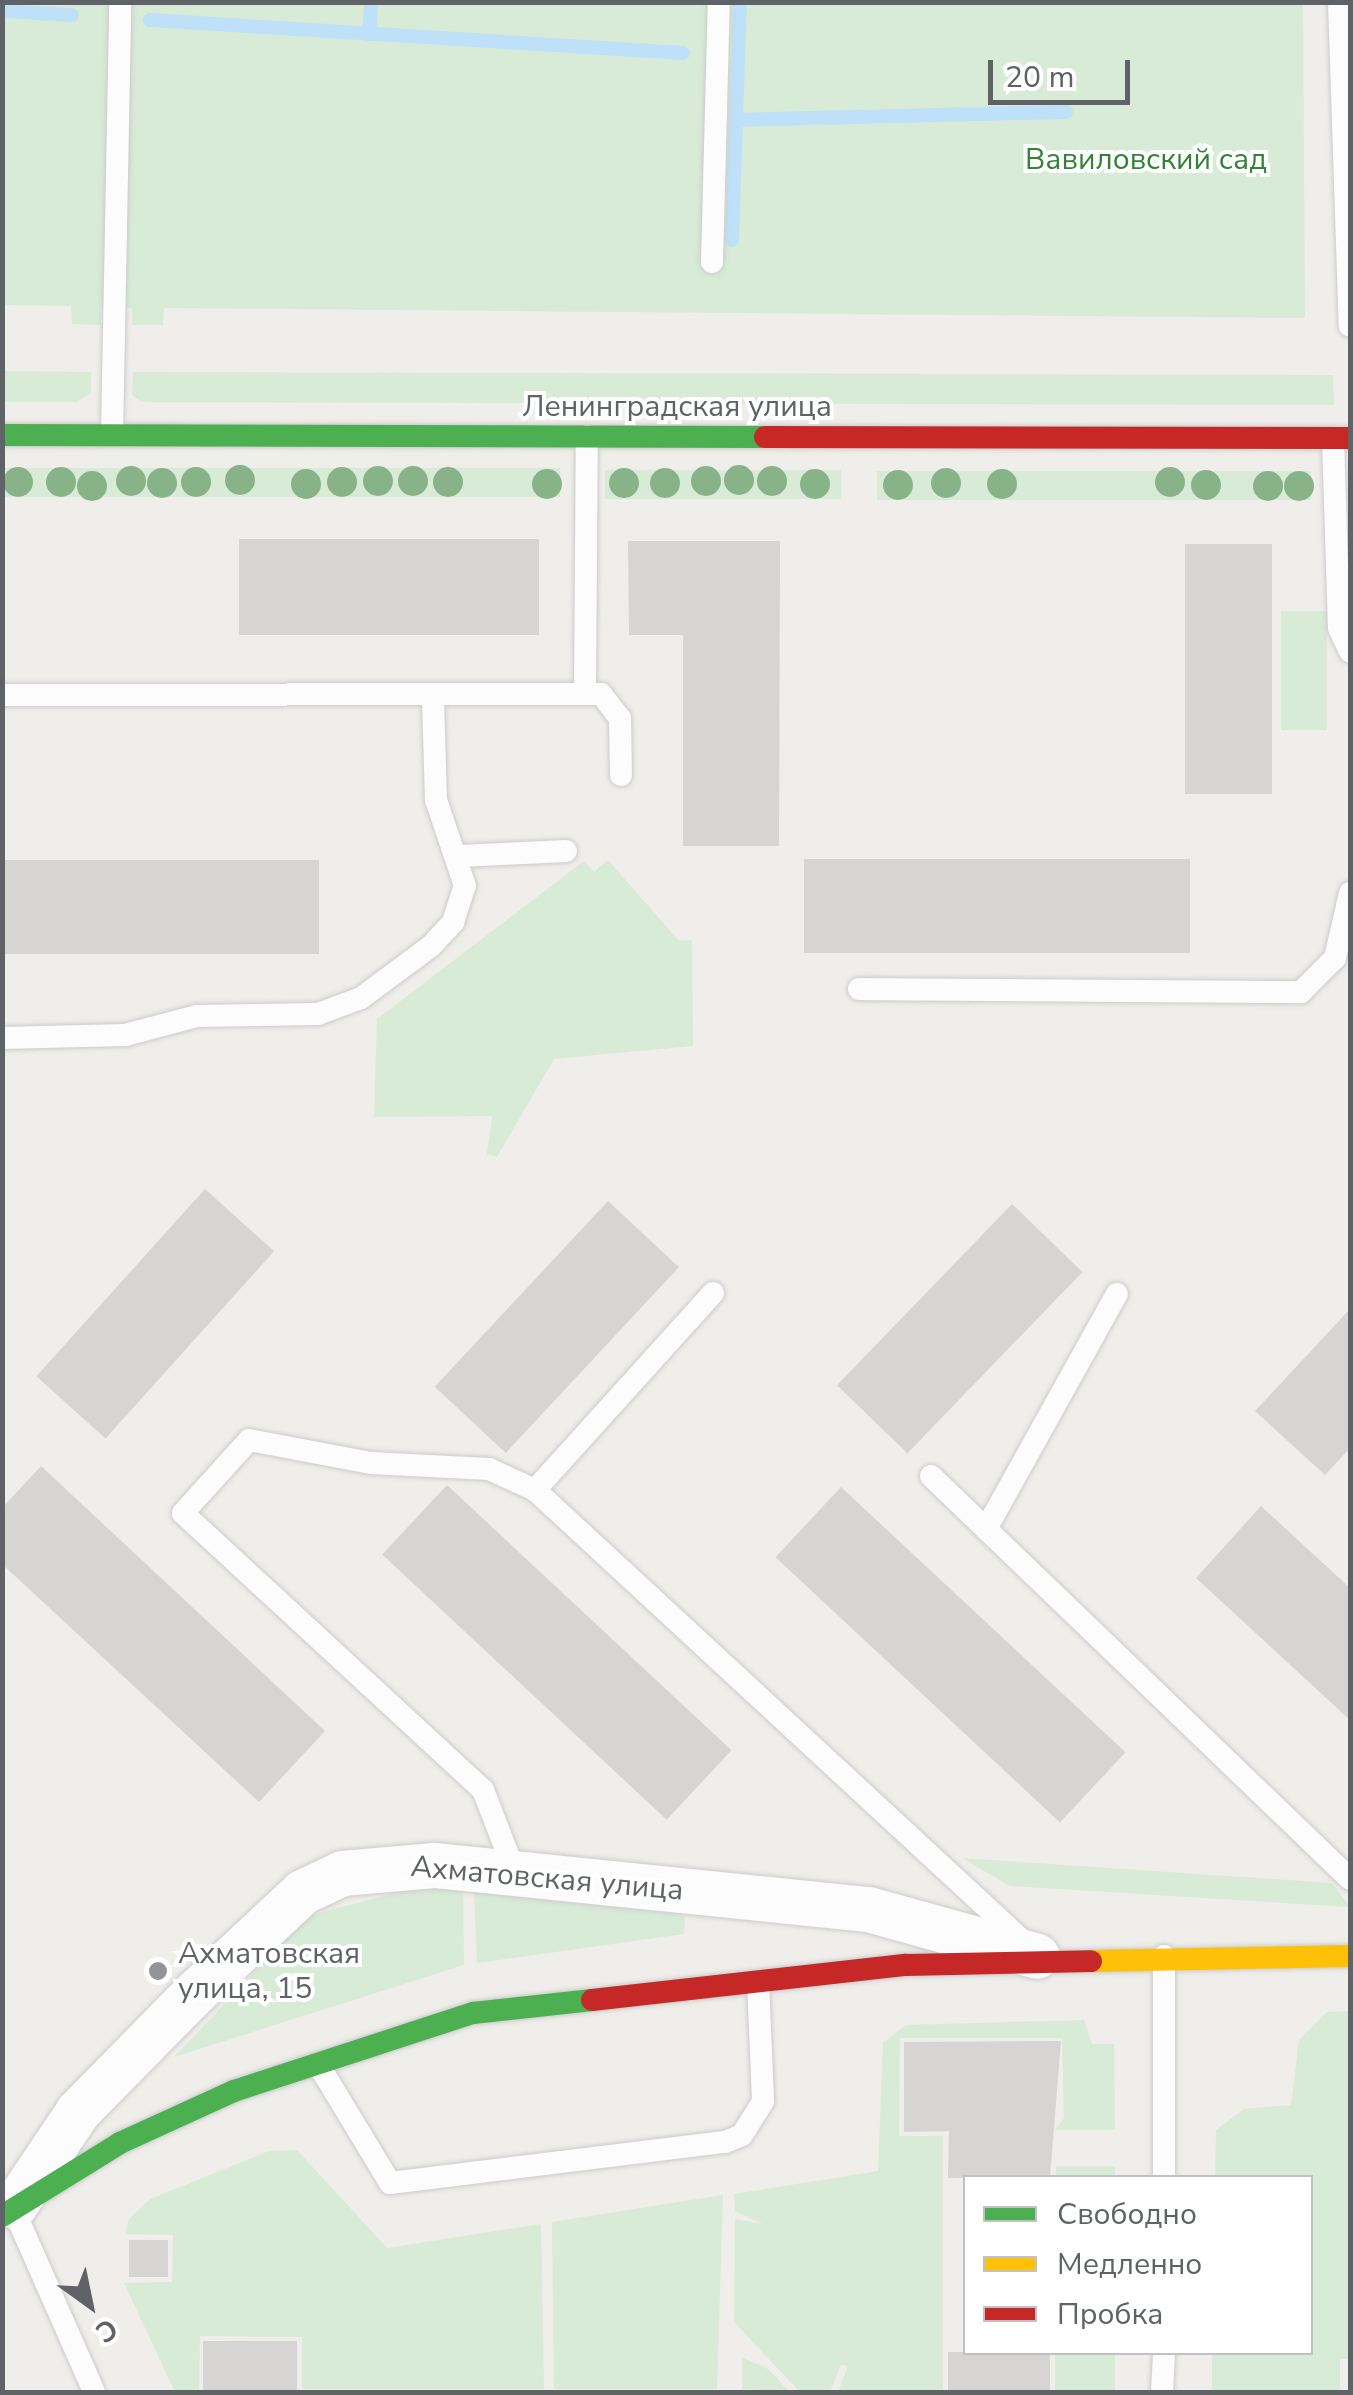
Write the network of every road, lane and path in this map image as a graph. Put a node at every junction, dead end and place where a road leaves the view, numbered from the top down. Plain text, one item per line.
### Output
1 (120, 2) edge
2 (720, 2) edge
3 (1338, 2) edge
4 (1346, 42) edge
5 (712, 262) dead end
6 (1350, 326) edge
7 (2, 435) edge
8 (112, 435) junction
9 (587, 436) junction
10 (1342, 438) edge
11 (1350, 652) edge
12 (585, 694) junction
13 (2, 695) edge
14 (433, 698) junction
15 (621, 775) dead end
16 (566, 850) dead end
17 (460, 856) junction
18 (1350, 893) edge
19 (858, 989) dead end
20 (2, 1038) edge
21 (713, 1293) dead end
22 (1117, 1294) dead end
23 (930, 1476) dead end
24 (535, 1490) junction
25 (986, 1529) junction
26 (516, 1875) junction
27 (1350, 1879) edge
28 (1164, 1954) junction
29 (1038, 1956) junction
30 (1350, 1956) edge
31 (758, 1979) junction
32 (316, 2061) junction
33 (1164, 2175) edge
34 (6, 2207) edge
35 (1164, 2355) edge
36 (94, 2392) edge
37 (1162, 2392) edge

1 - 8 lane
2 - 5 lane
3 - 4 lane
4 - 6 lane
7 - 8 street, Ленинградская улица
8 - 9 street, Ленинградская улица
9 - 10 street, Ленинградская улица
9 - 12 lane
10 - 11 lane
12 - 14 lane
12 - 15 lane
13 - 14 lane
14 - 17 lane
16 - 17 lane
17 - 20 lane
18 - 19 lane
21 - 24 lane
22 - 25 lane
23 - 25 lane
24 - 26 lane
24 - 29 lane
25 - 27 lane
26 - 29 street, Ахматовская улица
26 - 34 street, Ахматовская улица
28 - 29 street, Ахматовская улица
28 - 30 street, Ахматовская улица
28 - 33 lane
29 - 31 street, Ахматовская улица
31 - 32 street, Ахматовская улица
31 - 32 lane
32 - 34 street, Ахматовская улица
34 - 36 lane
35 - 37 lane

